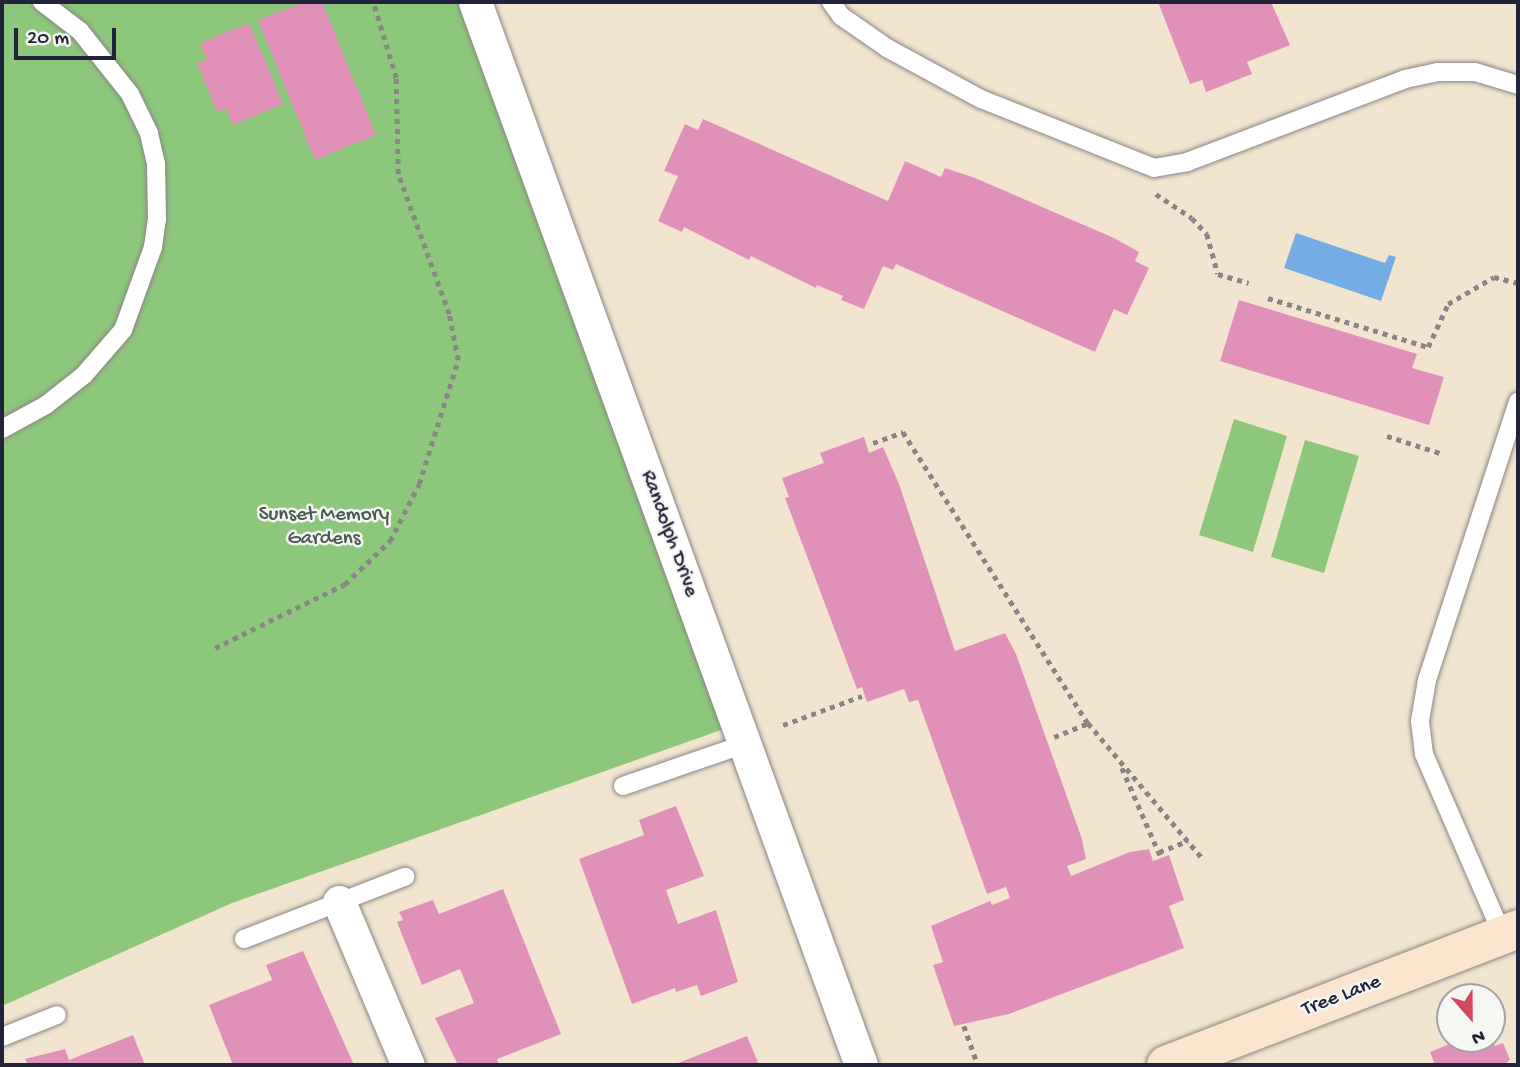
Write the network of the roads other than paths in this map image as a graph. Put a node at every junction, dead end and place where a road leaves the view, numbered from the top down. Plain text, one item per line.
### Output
1 (42, 2) edge
2 (475, 2) edge
3 (831, 2) edge
4 (1518, 85) edge
5 (1518, 402) edge
6 (2, 429) edge
7 (745, 744) junction
8 (623, 786) dead end
9 (405, 877) dead end
10 (339, 902) junction
11 (1510, 932) edge
12 (244, 939) dead end
13 (57, 1015) dead end
14 (2, 1037) edge
15 (1172, 1064) edge
16 (408, 1065) edge
17 (862, 1065) edge

1 - 6 lane
2 - 7 street, Randolph Drive
3 - 4 lane
5 - 11 lane
7 - 8 lane
7 - 17 street, Randolph Drive
9 - 10 lane
10 - 12 lane
10 - 16 street
11 - 15 street, Tree Lane
13 - 14 lane

